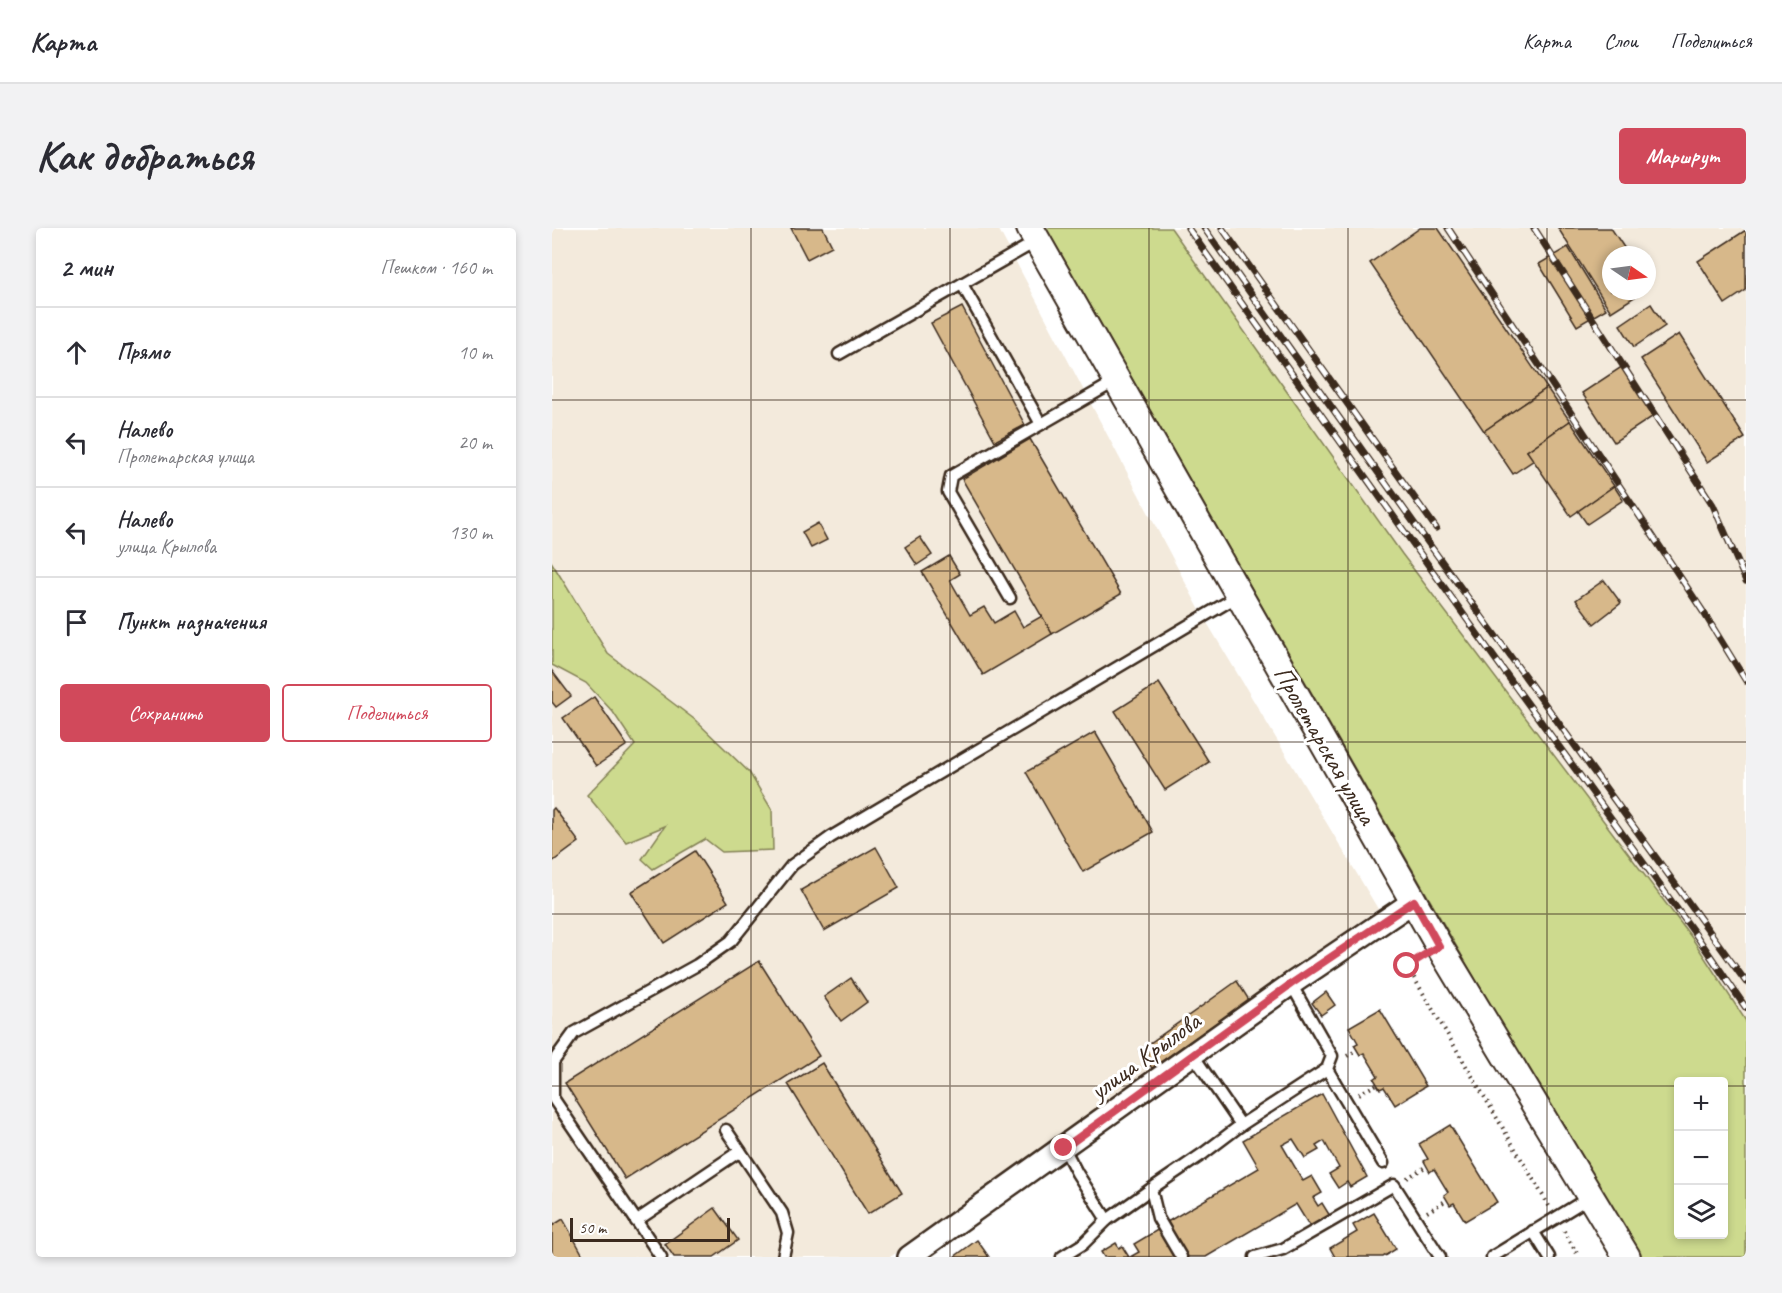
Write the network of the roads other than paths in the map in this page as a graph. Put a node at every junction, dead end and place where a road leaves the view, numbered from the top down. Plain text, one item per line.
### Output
1 (1034, 234) edge
2 (962, 284) junction
3 (839, 354) dead end
4 (1117, 381) junction
5 (1041, 424) junction
6 (1240, 595) junction
7 (1010, 598) dead end
8 (1414, 901) junction
9 (1291, 984) junction
10 (1193, 1055) junction
11 (1327, 1069) junction
12 (1241, 1125) junction
13 (726, 1130) dead end
14 (1064, 1148) junction
15 (740, 1151) junction
16 (1383, 1162) dead end
17 (1151, 1189) junction
18 (1590, 1197) junction
19 (1107, 1220) junction
20 (636, 1221) junction
21 (1533, 1231) junction
22 (661, 1257) edge
23 (783, 1257) edge
24 (909, 1257) edge
25 (1062, 1257) edge
26 (1181, 1257) edge
27 (1255, 1257) edge
28 (1440, 1257) edge
29 (1492, 1257) edge
30 (1549, 1257) edge
31 (1627, 1257) edge

1 - 2 lane
1 - 4 street, Пролетарская улица
2 - 3 lane
2 - 5 lane
4 - 5 lane
4 - 6 street, Пролетарская улица
5 - 7 lane
6 - 8 street, Пролетарская улица
6 - 20 lane
8 - 9 street, улица Крылова
8 - 18 street, Пролетарская улица
9 - 10 street, улица Крылова
9 - 11 lane
10 - 12 lane
10 - 14 street, улица Крылова
11 - 12 lane
11 - 16 lane
12 - 17 lane
13 - 15 lane
14 - 19 lane
14 - 24 street, улица Крылова
15 - 20 lane
15 - 23 lane
17 - 19 lane
17 - 26 lane
18 - 21 lane
18 - 31 street, Пролетарская улица
19 - 25 lane
20 - 22 lane
21 - 29 lane
21 - 30 lane
27 - 28 lane

